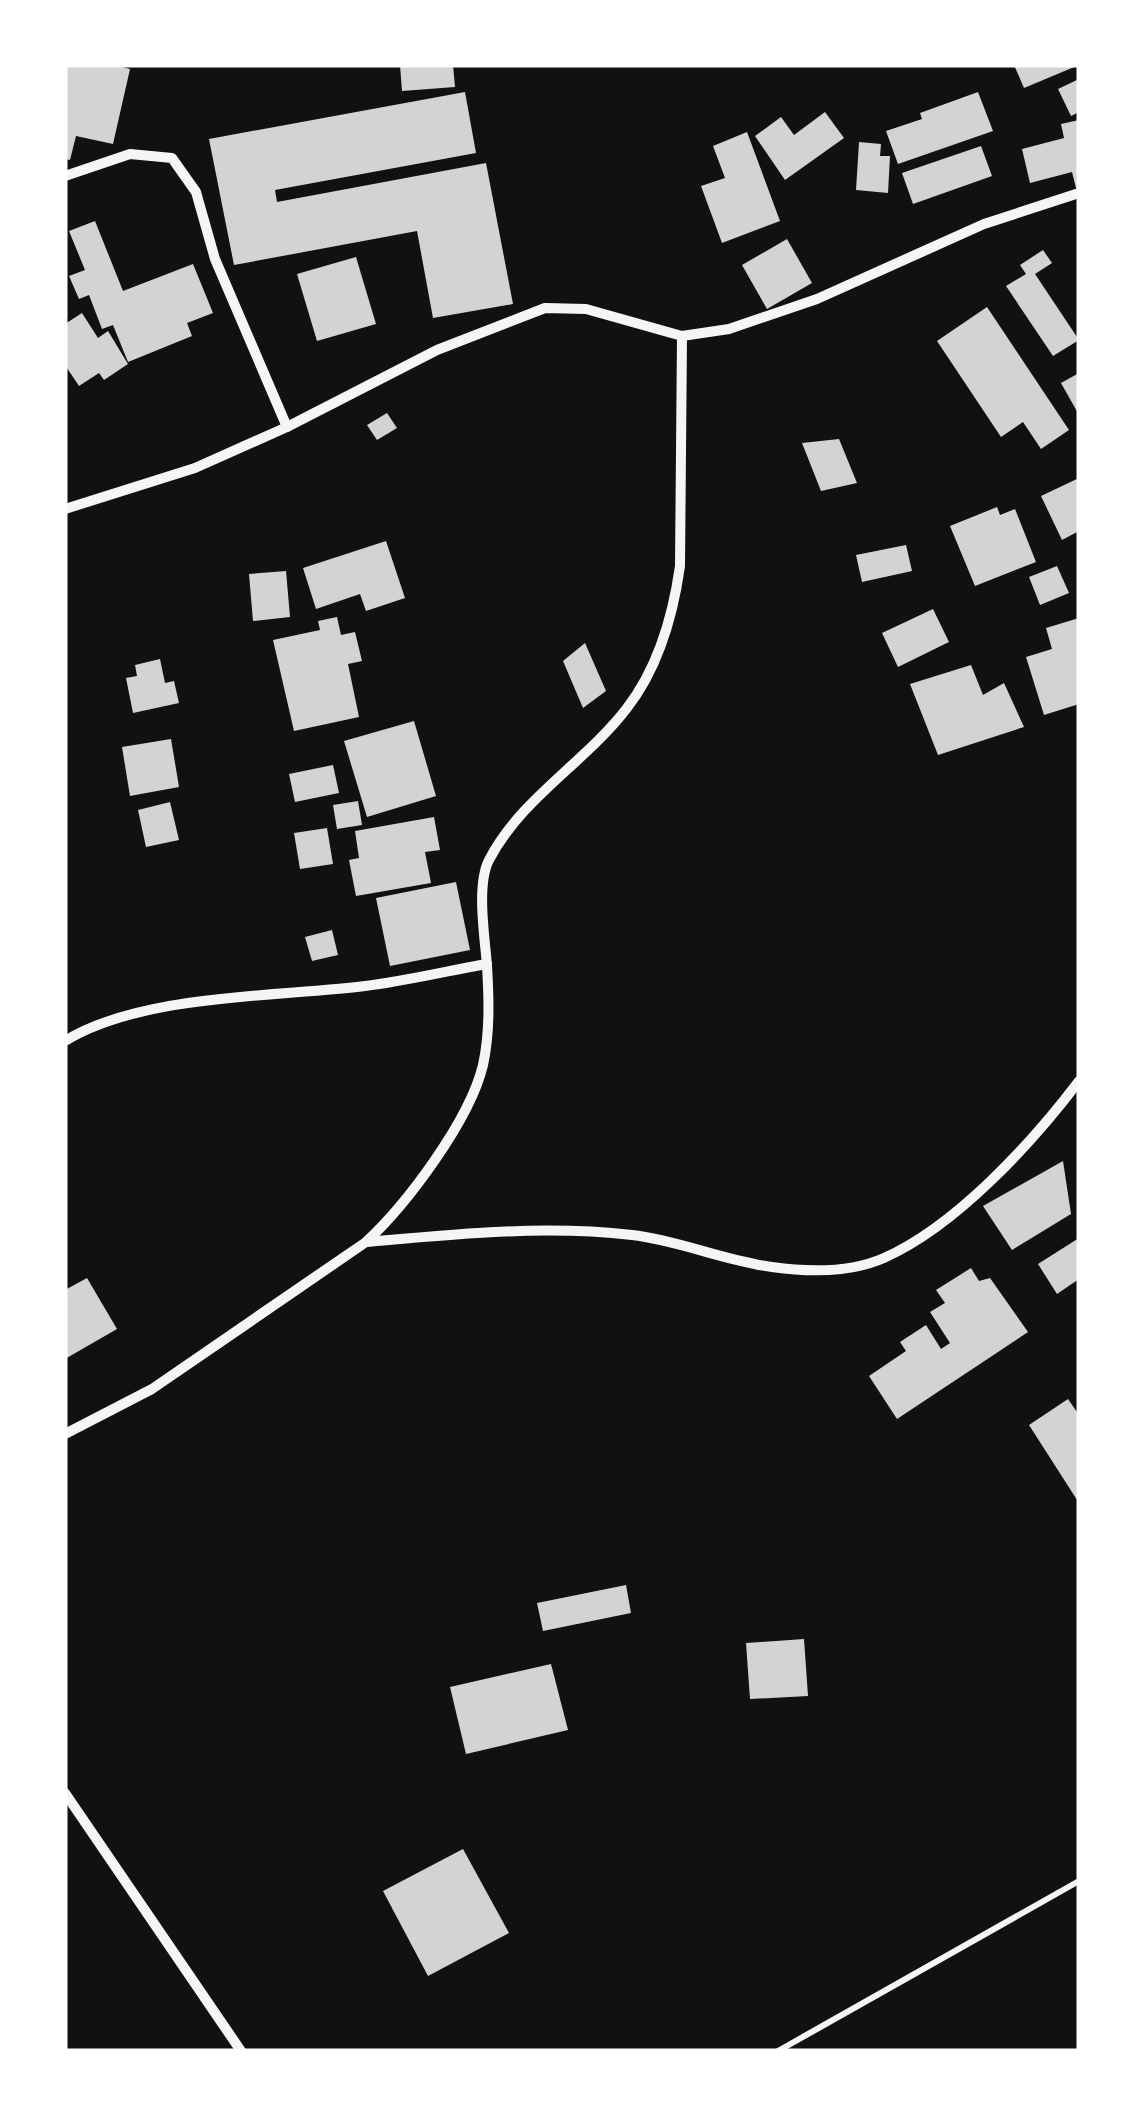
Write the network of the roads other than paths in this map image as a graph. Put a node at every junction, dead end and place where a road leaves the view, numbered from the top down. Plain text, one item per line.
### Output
1 (65, 176) edge
2 (1079, 193) edge
3 (682, 336) junction
4 (287, 427) junction
5 (65, 509) edge
6 (486, 964) junction
7 (65, 1041) edge
8 (1079, 1081) edge
9 (366, 1242) junction
10 (65, 1434) edge
11 (65, 1793) edge
12 (241, 2051) edge

1 - 4 street
2 - 3 street
3 - 4 street
3 - 6 street
4 - 5 street
6 - 7 street
6 - 9 street
8 - 9 street
9 - 10 street
11 - 12 street

